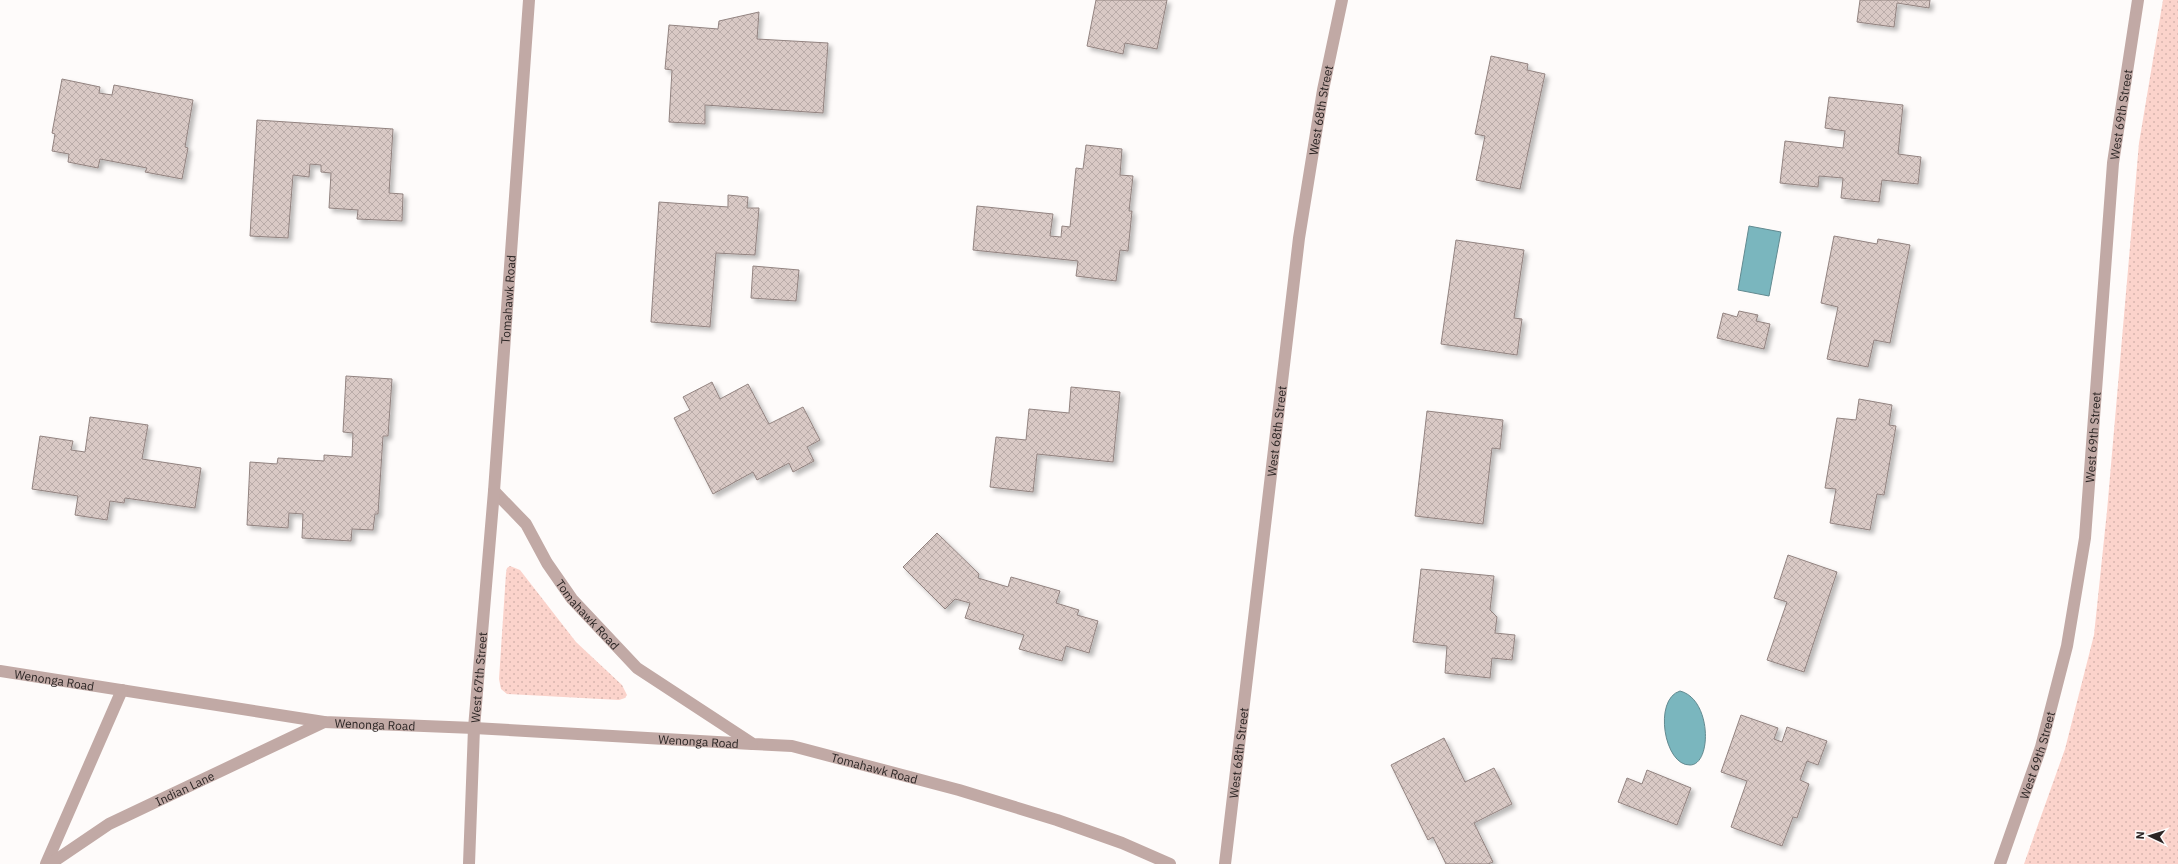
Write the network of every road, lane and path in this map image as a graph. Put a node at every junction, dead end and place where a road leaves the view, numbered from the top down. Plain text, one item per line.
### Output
1 (529, 0) edge
2 (1342, 0) edge
3 (2138, 0) edge
4 (494, 491) junction
5 (0, 671) edge
6 (122, 690) junction
7 (324, 722) junction
8 (474, 728) junction
9 (753, 744) junction
10 (46, 864) edge
11 (50, 864) edge
12 (469, 864) edge
13 (1170, 864) edge
14 (1225, 864) edge
15 (2000, 864) edge

1 - 4 street, Tomahawk Road
2 - 14 street, West 68th Street
3 - 15 street, West 69th Street
4 - 8 street, West 67th Street
4 - 9 street, Tomahawk Road
5 - 6 street, Wenonga Road
6 - 7 street, Wenonga Road
6 - 10 street
7 - 8 street, Wenonga Road
7 - 11 street, Indian Lane
8 - 9 street, Wenonga Road
8 - 12 street, West 67th Street
9 - 13 street, Tomahawk Road

